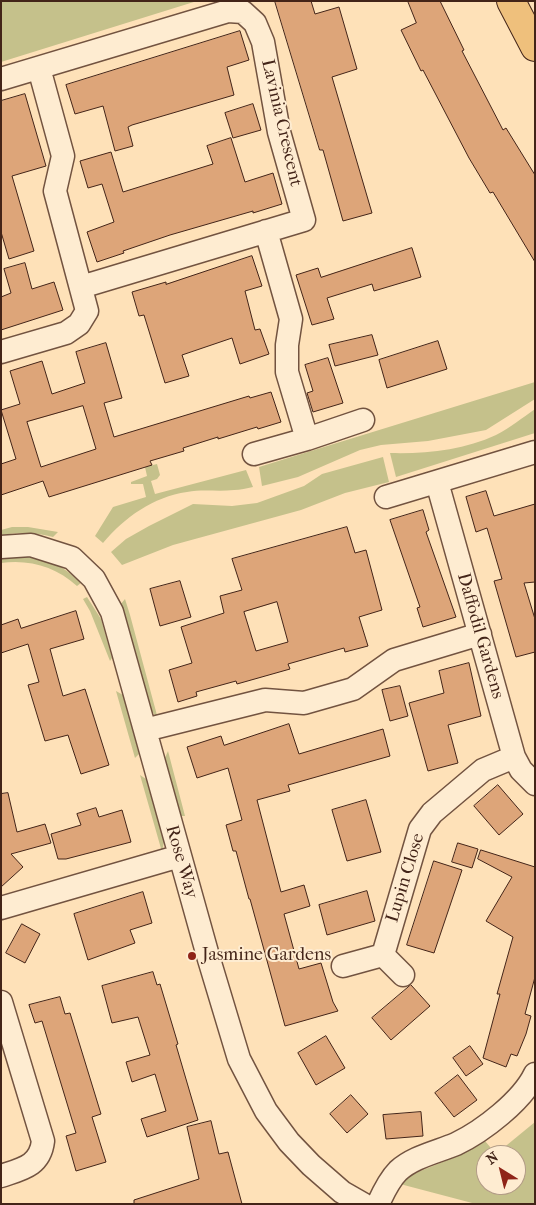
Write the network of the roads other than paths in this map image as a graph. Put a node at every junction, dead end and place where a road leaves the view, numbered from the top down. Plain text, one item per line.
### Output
1 (511, 1) edge
2 (535, 47) edge
3 (39, 68) junction
4 (1, 79) edge
5 (266, 231) junction
6 (80, 287) junction
7 (1, 352) edge
8 (363, 420) dead end
9 (307, 439) junction
10 (535, 452) edge
11 (254, 454) dead end
12 (437, 482) junction
13 (386, 497) dead end
14 (1, 547) edge
15 (480, 634) junction
16 (145, 730) junction
17 (514, 757) junction
18 (535, 784) edge
19 (180, 856) junction
20 (1, 908) edge
21 (383, 955) junction
22 (343, 966) dead end
23 (403, 975) dead end
24 (1, 1002) edge
25 (535, 1074) edge
26 (1, 1176) edge
27 (363, 1204) edge
28 (378, 1204) edge

1 - 2 main road
3 - 4 street
3 - 5 street, Lavinia Crescent
3 - 6 street
5 - 6 street, Lavinia Crescent
5 - 9 street
6 - 7 street
8 - 9 street
9 - 11 street
10 - 12 street
12 - 13 street
12 - 15 street, Daffodil Gardens
14 - 16 street, Rose Way
15 - 16 street
15 - 17 street, Daffodil Gardens
16 - 19 street, Rose Way
17 - 18 street, Daffodil Gardens
17 - 21 street, Lupin Close
19 - 20 street
19 - 27 street, Rose Way
21 - 22 street
21 - 23 street
24 - 26 street
25 - 28 street

